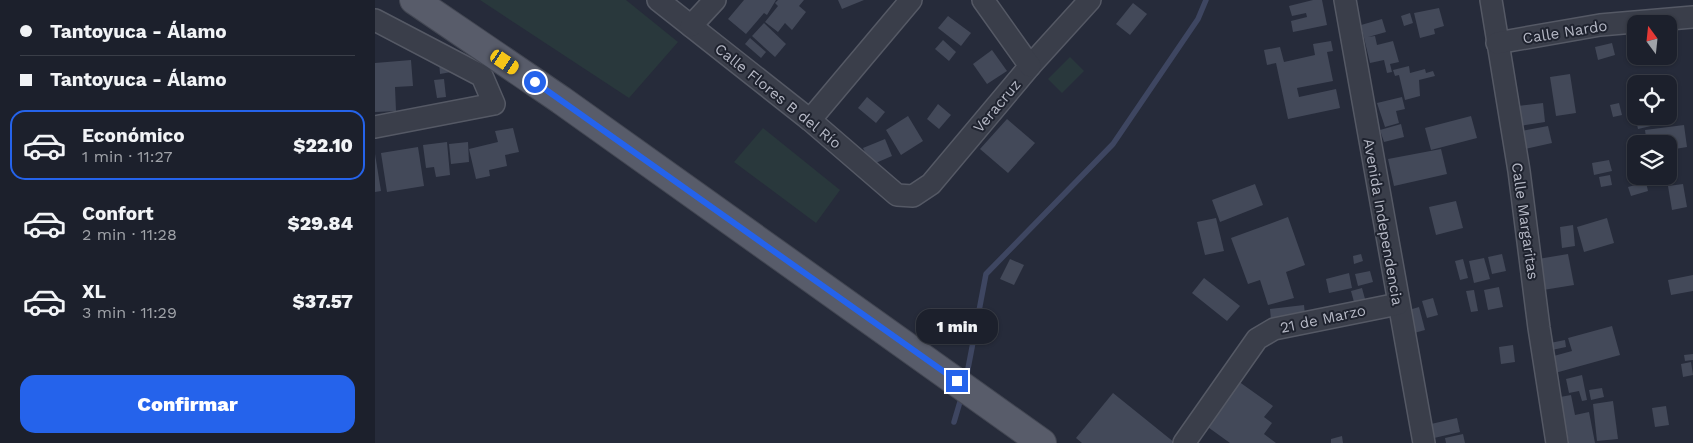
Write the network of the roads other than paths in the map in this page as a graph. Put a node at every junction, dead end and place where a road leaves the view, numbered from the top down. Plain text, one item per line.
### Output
1 (415, 0) edge
2 (658, 0) edge
3 (715, 0) edge
4 (911, 0) edge
5 (983, 0) edge
6 (1090, 0) edge
7 (1345, 0) edge
8 (1491, 0) edge
9 (1693, 17) edge
10 (375, 20) edge
11 (691, 26) junction
12 (1497, 43) junction
13 (1030, 66) junction
14 (810, 120) junction
15 (375, 127) edge
16 (897, 195) joint
17 (1398, 304) junction
18 (1042, 443) edge
19 (1184, 443) edge
20 (1424, 443) edge
21 (1557, 443) edge

1 - 18 main road
2 - 11 street, Calle Flores B del Río
3 - 11 street
4 - 14 street
5 - 13 street
6 - 13 street, Veracruz
7 - 17 street, Avenida Independencia
8 - 12 street, Calle Margaritas
9 - 12 street, Calle Nardo
10 - 15 street
11 - 14 street, Calle Flores B del Río
12 - 21 street, Calle Margaritas
13 - 16 street, Veracruz
14 - 16 street, Calle Flores B del Río
17 - 19 street, 21 de Marzo
17 - 20 street, Avenida Independencia

